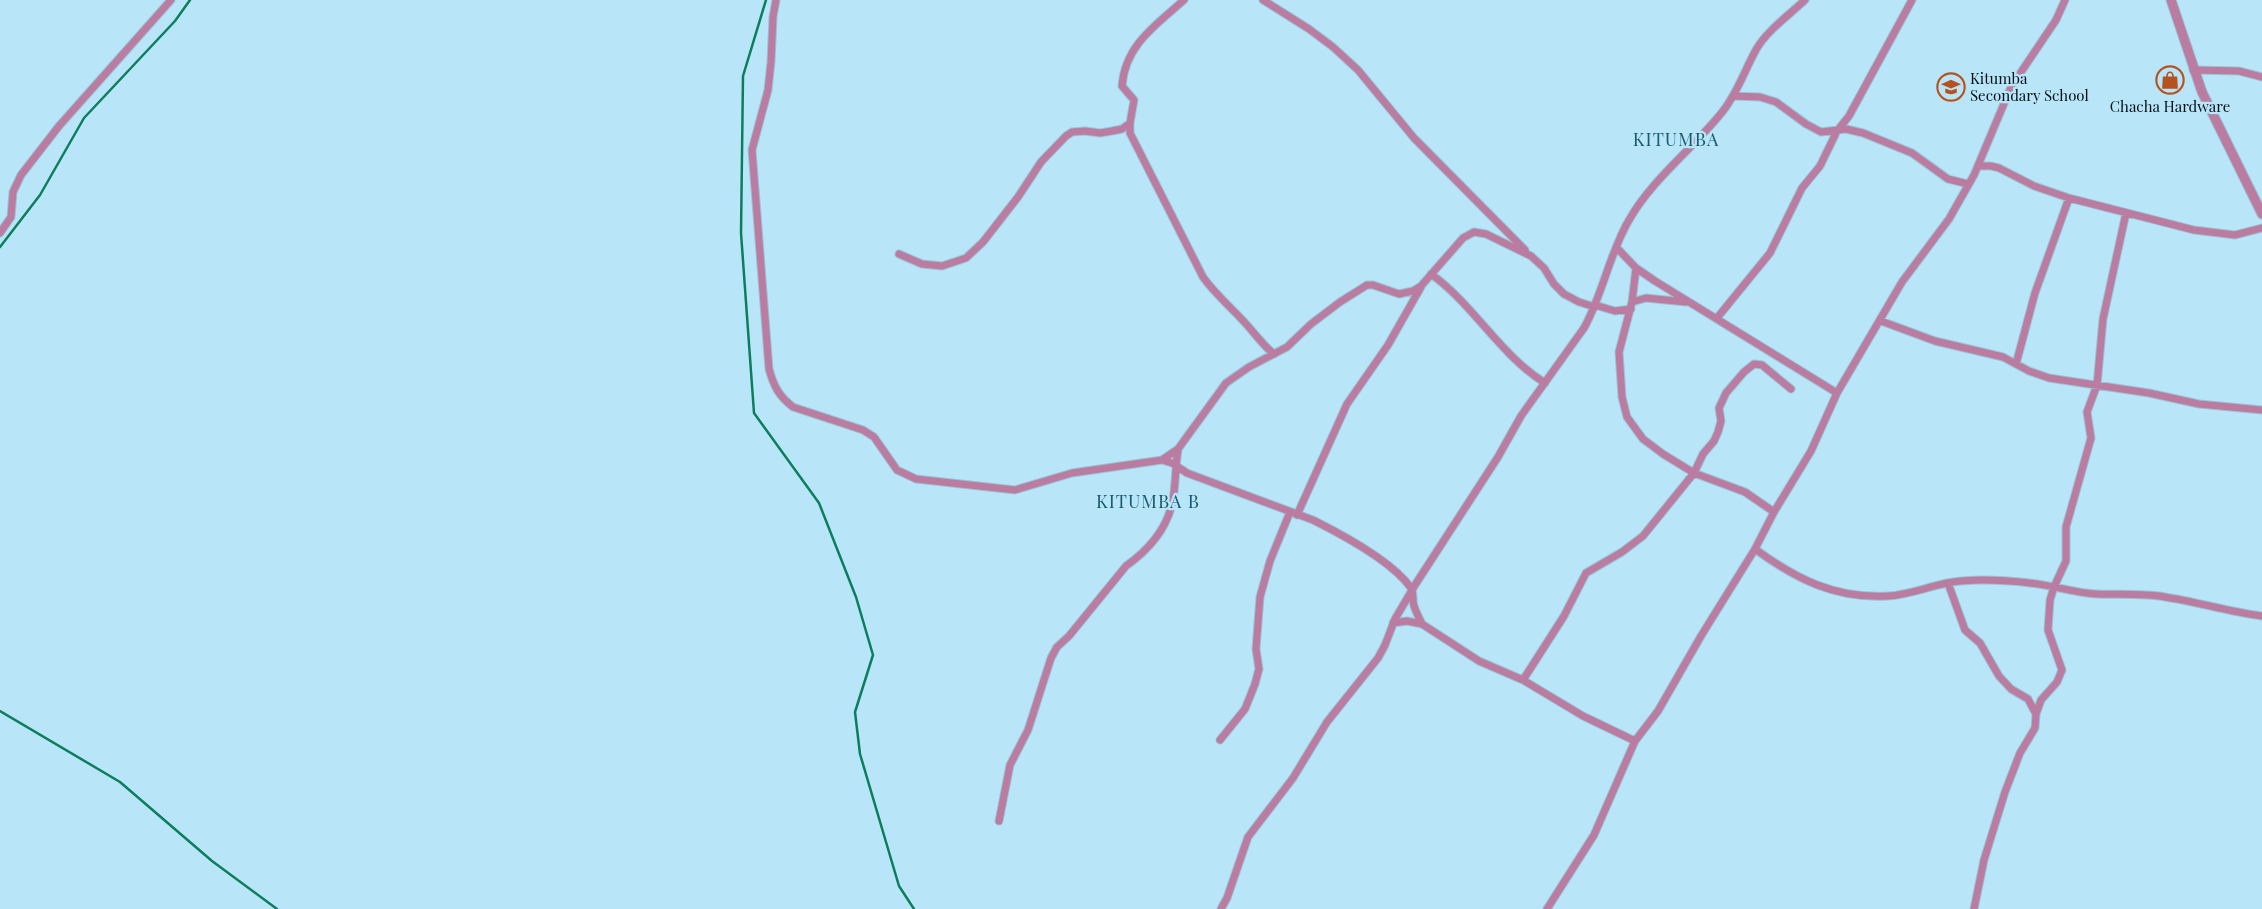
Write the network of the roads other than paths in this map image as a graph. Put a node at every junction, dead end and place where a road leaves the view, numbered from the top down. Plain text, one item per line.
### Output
1 (171, 0) edge
2 (776, 0) edge
3 (1184, 0) edge
4 (1263, 0) edge
5 (1805, 0) edge
6 (1912, 0) edge
7 (2065, 0) edge
8 (2170, 0) edge
9 (2193, 70) junction
10 (2262, 77) edge
11 (1733, 96) junction
12 (1130, 123) junction
13 (1838, 131) junction
14 (1979, 166) junction
15 (1968, 184) junction
16 (2069, 198) junction
17 (2126, 214) junction
18 (2262, 214) edge
19 (2262, 228) edge
20 (0, 233) edge
21 (1617, 248) junction
22 (899, 254) dead end
23 (1530, 256) junction
24 (1636, 268) junction
25 (1431, 274) junction
26 (1421, 286) junction
27 (1692, 303) junction
28 (1595, 306) junction
29 (1632, 306) junction
30 (1717, 318) junction
31 (1881, 321) junction
32 (1274, 354) junction
33 (2016, 364) junction
34 (1545, 383) junction
35 (2096, 385) junction
36 (1791, 389) dead end
37 (1836, 393) junction
38 (2262, 410) edge
39 (1178, 449) junction
40 (1162, 460) junction
41 (1175, 465) junction
42 (1694, 473) junction
43 (1774, 512) junction
44 (1293, 514) junction
45 (1755, 549) junction
46 (1948, 583) junction
47 (2054, 587) junction
48 (1412, 590) junction
49 (2262, 616) edge
50 (1393, 623) junction
51 (1422, 624) junction
52 (1523, 680) junction
53 (2036, 714) junction
54 (1220, 740) dead end
55 (1636, 741) junction
56 (999, 821) dead end
57 (1221, 909) edge
58 (1547, 909) edge
59 (1974, 909) edge

1 - 20 street
2 - 40 street
3 - 12 street
4 - 23 street
5 - 11 street
6 - 13 street
7 - 14 street
8 - 9 street
9 - 10 street
9 - 18 street
11 - 13 street
11 - 21 street
12 - 22 street
12 - 32 street
13 - 15 street
13 - 30 street
14 - 15 street
14 - 16 street
15 - 31 street
16 - 17 street
16 - 33 street
17 - 19 street
17 - 35 street
21 - 24 street
21 - 28 street
23 - 25 street
23 - 28 street
24 - 27 street
24 - 29 street
25 - 26 street
25 - 34 street
26 - 32 street
26 - 44 street
27 - 29 street
27 - 30 street
28 - 29 street
28 - 34 street
29 - 42 street
30 - 37 street
31 - 33 street
31 - 37 street
32 - 39 street
33 - 35 street
34 - 48 street
35 - 38 street
35 - 47 street
36 - 42 street
37 - 43 street
39 - 40 street
39 - 41 street
40 - 41 street
41 - 44 street
41 - 56 street
42 - 43 street
42 - 52 street
43 - 45 street
44 - 48 street
44 - 54 street
45 - 46 street
45 - 55 street
46 - 47 street
46 - 53 street
47 - 49 street
47 - 53 street
48 - 50 street
48 - 51 street
50 - 51 street
50 - 57 street
51 - 52 street
52 - 55 street
53 - 59 street
55 - 58 street

